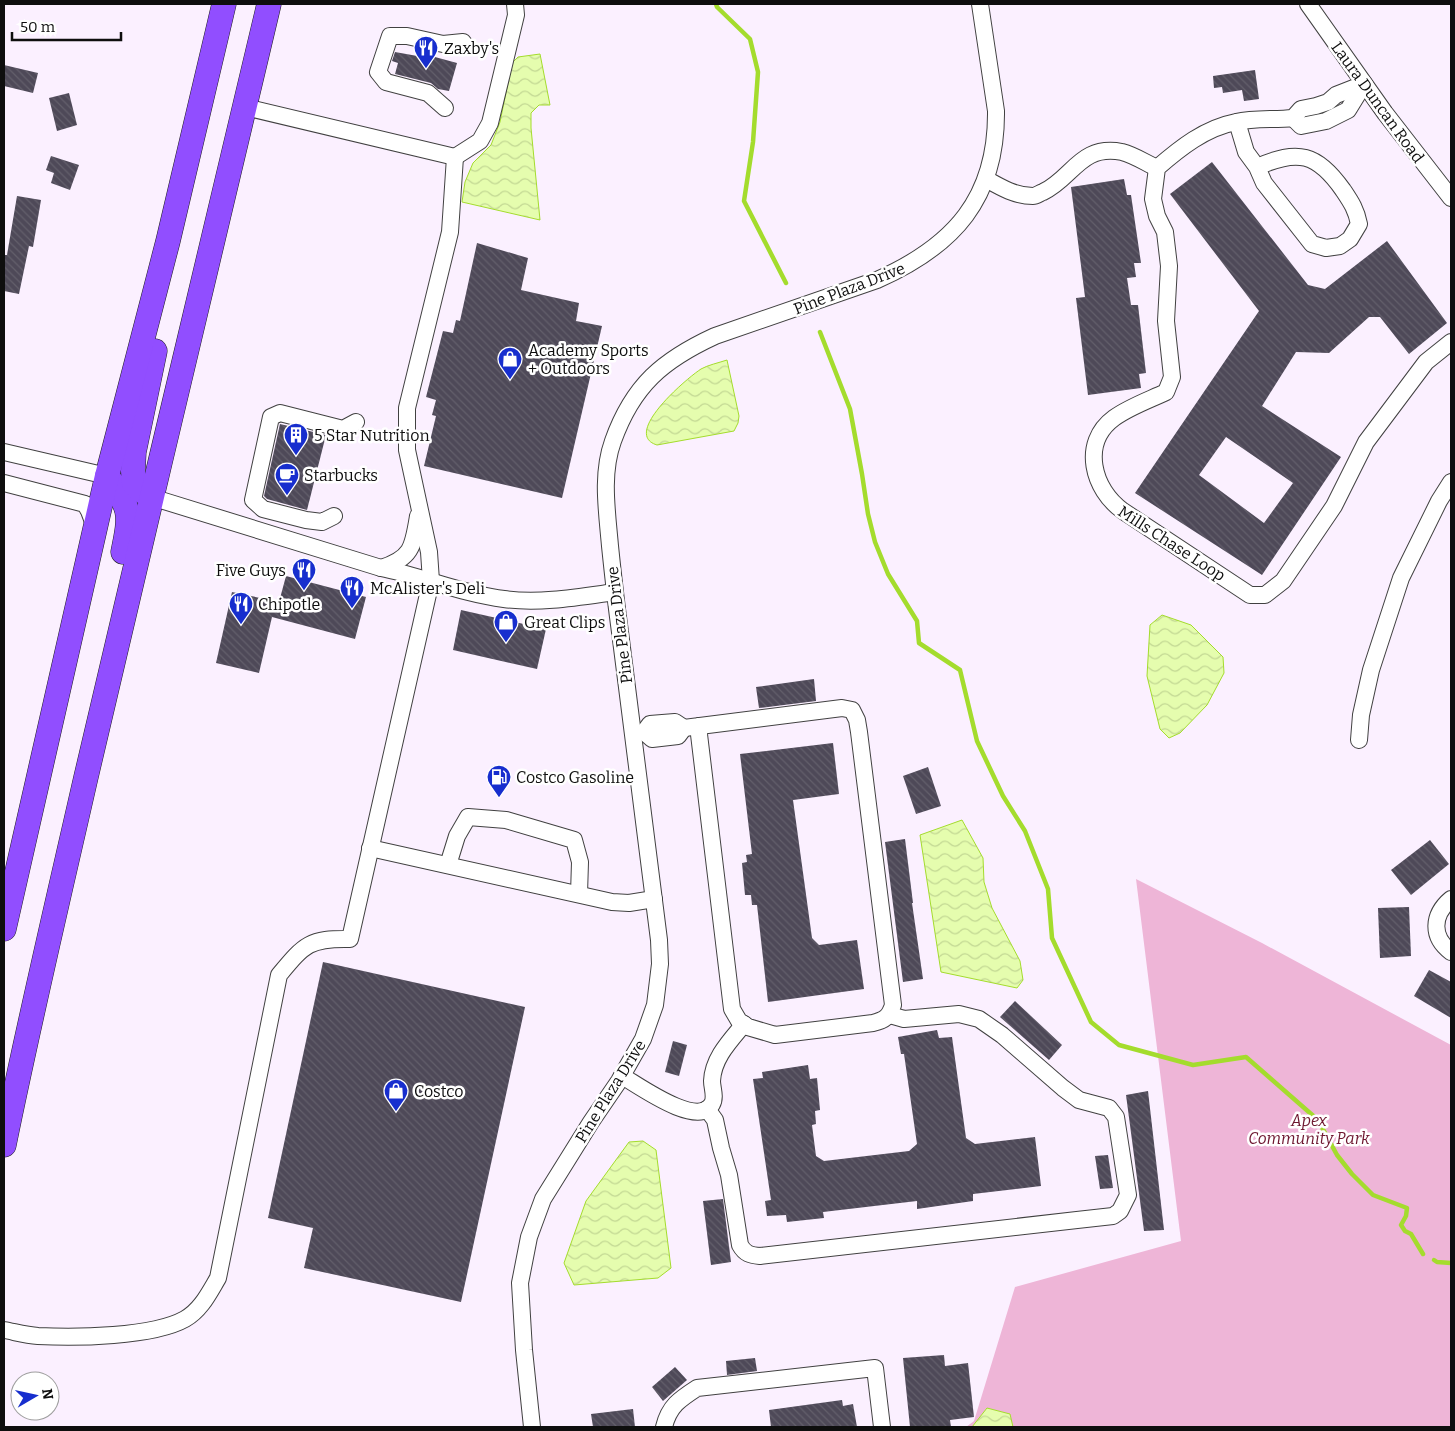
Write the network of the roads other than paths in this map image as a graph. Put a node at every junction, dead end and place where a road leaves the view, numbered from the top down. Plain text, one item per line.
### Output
1 (224, 4) edge
2 (269, 4) edge
3 (515, 4) edge
4 (980, 4) edge
5 (1308, 4) edge
6 (463, 42) dead end
7 (1364, 84) junction
8 (245, 107) junction
9 (445, 108) dead end
10 (1236, 122) junction
11 (455, 157) junction
12 (1257, 167) junction
13 (1157, 168) junction
14 (986, 179) junction
15 (1451, 198) edge
16 (175, 211) junction
17 (1451, 342) edge
18 (356, 422) dead end
19 (4, 452) edge
20 (107, 476) junction
21 (1451, 482) edge
22 (4, 483) edge
23 (151, 497) junction
24 (419, 506) junction
25 (334, 516) dead end
26 (95, 527) junction
27 (381, 568) junction
28 (431, 581) junction
29 (615, 592) junction
30 (691, 727) junction
31 (638, 733) junction
32 (1359, 740) dead end
33 (86, 778) junction
34 (370, 848) junction
35 (448, 865) junction
36 (578, 894) junction
37 (654, 899) junction
38 (1451, 899) edge
39 (4, 929) edge
40 (1451, 952) edge
41 (890, 1015) junction
42 (744, 1024) junction
43 (622, 1076) junction
44 (707, 1109) junction
45 (4, 1145) edge
46 (4, 1330) edge
47 (532, 1427) edge
48 (664, 1427) edge
49 (882, 1427) edge

1 - 16 highway
2 - 8 highway
3 - 11 street
4 - 14 street, Pine Plaza Drive
5 - 7 street, Laura Duncan Road
6 - 9 street
7 - 10 street
7 - 15 street, Laura Duncan Road
8 - 11 street
8 - 23 highway
10 - 12 street
10 - 13 street
11 - 24 street
12 - 12 street
13 - 14 street
13 - 17 street, Mills Chase Loop
14 - 29 street, Pine Plaza Drive
16 - 20 highway
16 - 23 highway
18 - 25 street
19 - 20 street
20 - 26 highway
20 - 33 highway
21 - 32 street
22 - 26 street
23 - 27 street
23 - 33 highway
24 - 27 street
24 - 28 street
26 - 39 highway
27 - 28 street
28 - 29 street
28 - 34 street
29 - 31 street, Pine Plaza Drive
30 - 31 street
30 - 41 street
30 - 42 street
31 - 37 street, Pine Plaza Drive
33 - 45 highway
34 - 35 street
34 - 46 street
35 - 36 street
35 - 36 street
36 - 37 street
37 - 43 street, Pine Plaza Drive
38 - 40 street
41 - 42 street
41 - 44 street
42 - 44 street
43 - 44 street
43 - 47 street, Pine Plaza Drive
48 - 49 street

